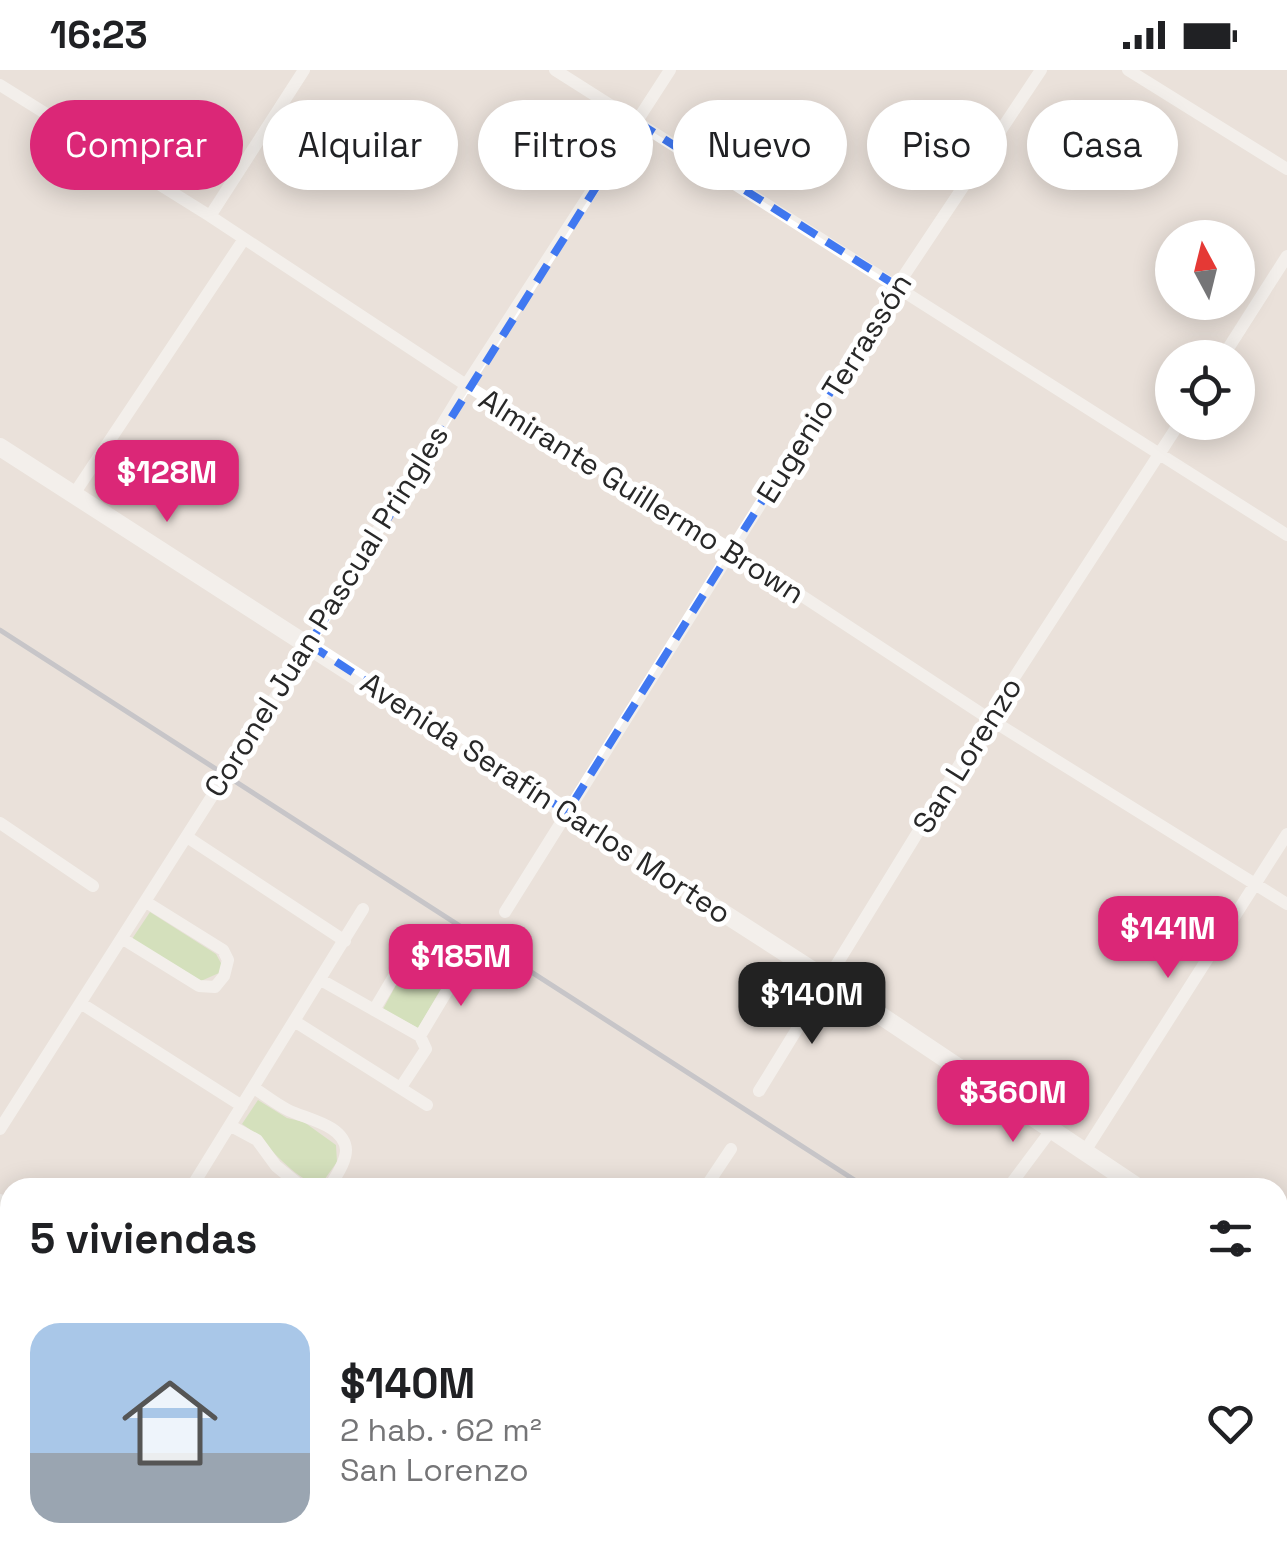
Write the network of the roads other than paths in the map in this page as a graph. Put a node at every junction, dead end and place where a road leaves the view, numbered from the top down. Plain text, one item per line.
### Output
1 (304, 70) edge
2 (556, 70) edge
3 (670, 70) edge
4 (1041, 70) edge
5 (1128, 70) edge
6 (0, 84) edge
7 (603, 100) edge
8 (651, 100) edge
9 (653, 132) edge
10 (1287, 169) edge
11 (593, 190) edge
12 (210, 216) junction
13 (244, 238) junction
14 (1287, 256) edge
15 (897, 286) junction
16 (1233, 340) edge
17 (466, 385) junction
18 (1168, 440) edge
19 (0, 447) edge
20 (1160, 453) junction
21 (74, 494) junction
22 (1287, 536) edge
23 (732, 550) junction
24 (308, 644) junction
25 (988, 718) junction
26 (567, 812) junction
27 (0, 823) edge
28 (1287, 834) edge
29 (187, 837) junction
30 (1256, 883) junction
31 (92, 886) dead end
32 (146, 902) junction
33 (1287, 904) edge
34 (363, 909) dead end
35 (504, 912) dead end
36 (123, 939) junction
37 (345, 941) junction
38 (321, 980) junction
39 (829, 980) junction
40 (82, 1004) junction
41 (374, 1010) junction
42 (294, 1021) junction
43 (420, 1036) junction
44 (254, 1088) junction
45 (401, 1088) junction
46 (759, 1091) dead end
47 (426, 1105) dead end
48 (242, 1106) junction
49 (232, 1126) junction
50 (1052, 1129) junction
51 (0, 1130) edge
52 (731, 1149) dead end
53 (1085, 1151) junction
54 (199, 1178) edge
55 (291, 1178) edge
56 (334, 1178) edge
57 (712, 1178) edge
58 (1015, 1178) edge
59 (1124, 1178) edge

1 - 12 street
2 - 7 street
3 - 8 street, Coronel Juan Pascual Pringles
4 - 15 street, Eugenio Terrassón
5 - 10 street
6 - 12 street, Almirante Guillermo Brown
9 - 15 street
11 - 17 street, Coronel Juan Pascual Pringles
12 - 13 street, Almirante Guillermo Brown
13 - 17 street, Almirante Guillermo Brown
13 - 21 street
14 - 16 street
15 - 20 street
15 - 23 street, Eugenio Terrassón
17 - 23 street, Almirante Guillermo Brown
17 - 24 street, Coronel Juan Pascual Pringles
18 - 20 street, San Lorenzo
19 - 21 main road, Avenida Serafín Carlos Morteo
20 - 22 street
20 - 25 street, San Lorenzo
21 - 24 main road, Avenida Serafín Carlos Morteo
23 - 25 street, Almirante Guillermo Brown
23 - 26 street, Eugenio Terrassón
24 - 26 main road, Avenida Serafín Carlos Morteo
24 - 29 street, Coronel Juan Pascual Pringles
25 - 30 street, Almirante Guillermo Brown
25 - 39 street, San Lorenzo
26 - 35 street, Eugenio Terrassón
26 - 39 main road, Avenida Serafín Carlos Morteo
27 - 31 street
28 - 30 street
29 - 32 street, Coronel Juan Pascual Pringles
29 - 37 street
30 - 33 street, Almirante Guillermo Brown
30 - 53 street
32 - 36 street, Coronel Juan Pascual Pringles
32 - 36 street
34 - 37 street
36 - 40 street, Coronel Juan Pascual Pringles
37 - 38 street
38 - 41 street
38 - 42 street
39 - 46 street, San Lorenzo
39 - 50 main road, Avenida Serafín Carlos Morteo
40 - 48 street
40 - 51 street, Coronel Juan Pascual Pringles
41 - 43 street
41 - 43 street
42 - 44 street
42 - 45 street
43 - 45 street
44 - 48 street
44 - 56 street
45 - 47 street
48 - 49 street
49 - 54 street
49 - 55 street
50 - 53 main road, Avenida Serafín Carlos Morteo
50 - 58 street
52 - 57 street
53 - 59 main road, Avenida Serafín Carlos Morteo

